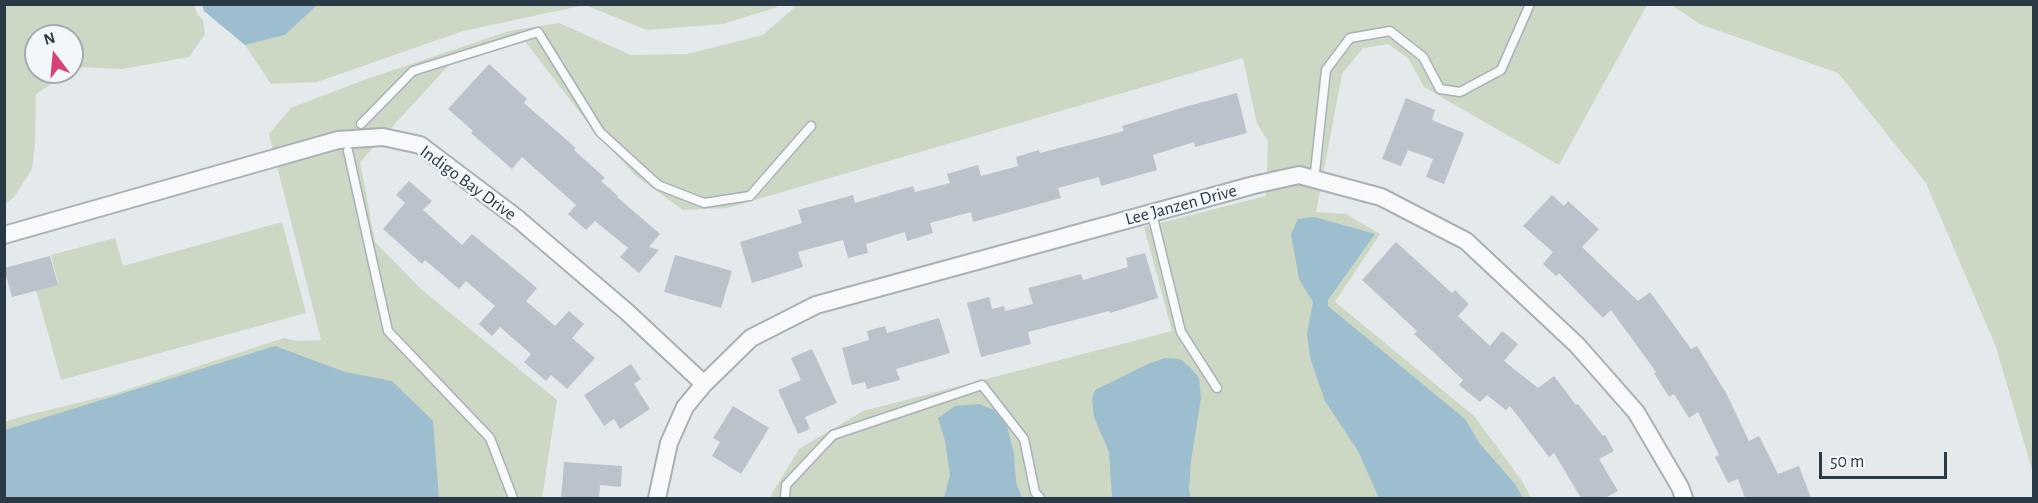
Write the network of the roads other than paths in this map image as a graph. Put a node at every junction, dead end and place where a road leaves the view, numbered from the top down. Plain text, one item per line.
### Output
1 (1530, 4) edge
2 (361, 123) dead end
3 (811, 126) dead end
4 (348, 151) dead end
5 (1315, 172) dead end
6 (1154, 218) dead end
7 (4, 235) edge
8 (704, 384) junction
9 (1217, 388) dead end
10 (513, 498) edge
11 (657, 498) edge
12 (785, 498) edge
13 (1040, 498) edge
14 (1684, 498) edge

1 - 5 lane
2 - 3 lane
4 - 10 lane
6 - 9 lane
7 - 8 street, Indigo Bay Drive
8 - 11 street, Lee Janzen Drive
8 - 14 street, Lee Janzen Drive
12 - 13 lane

